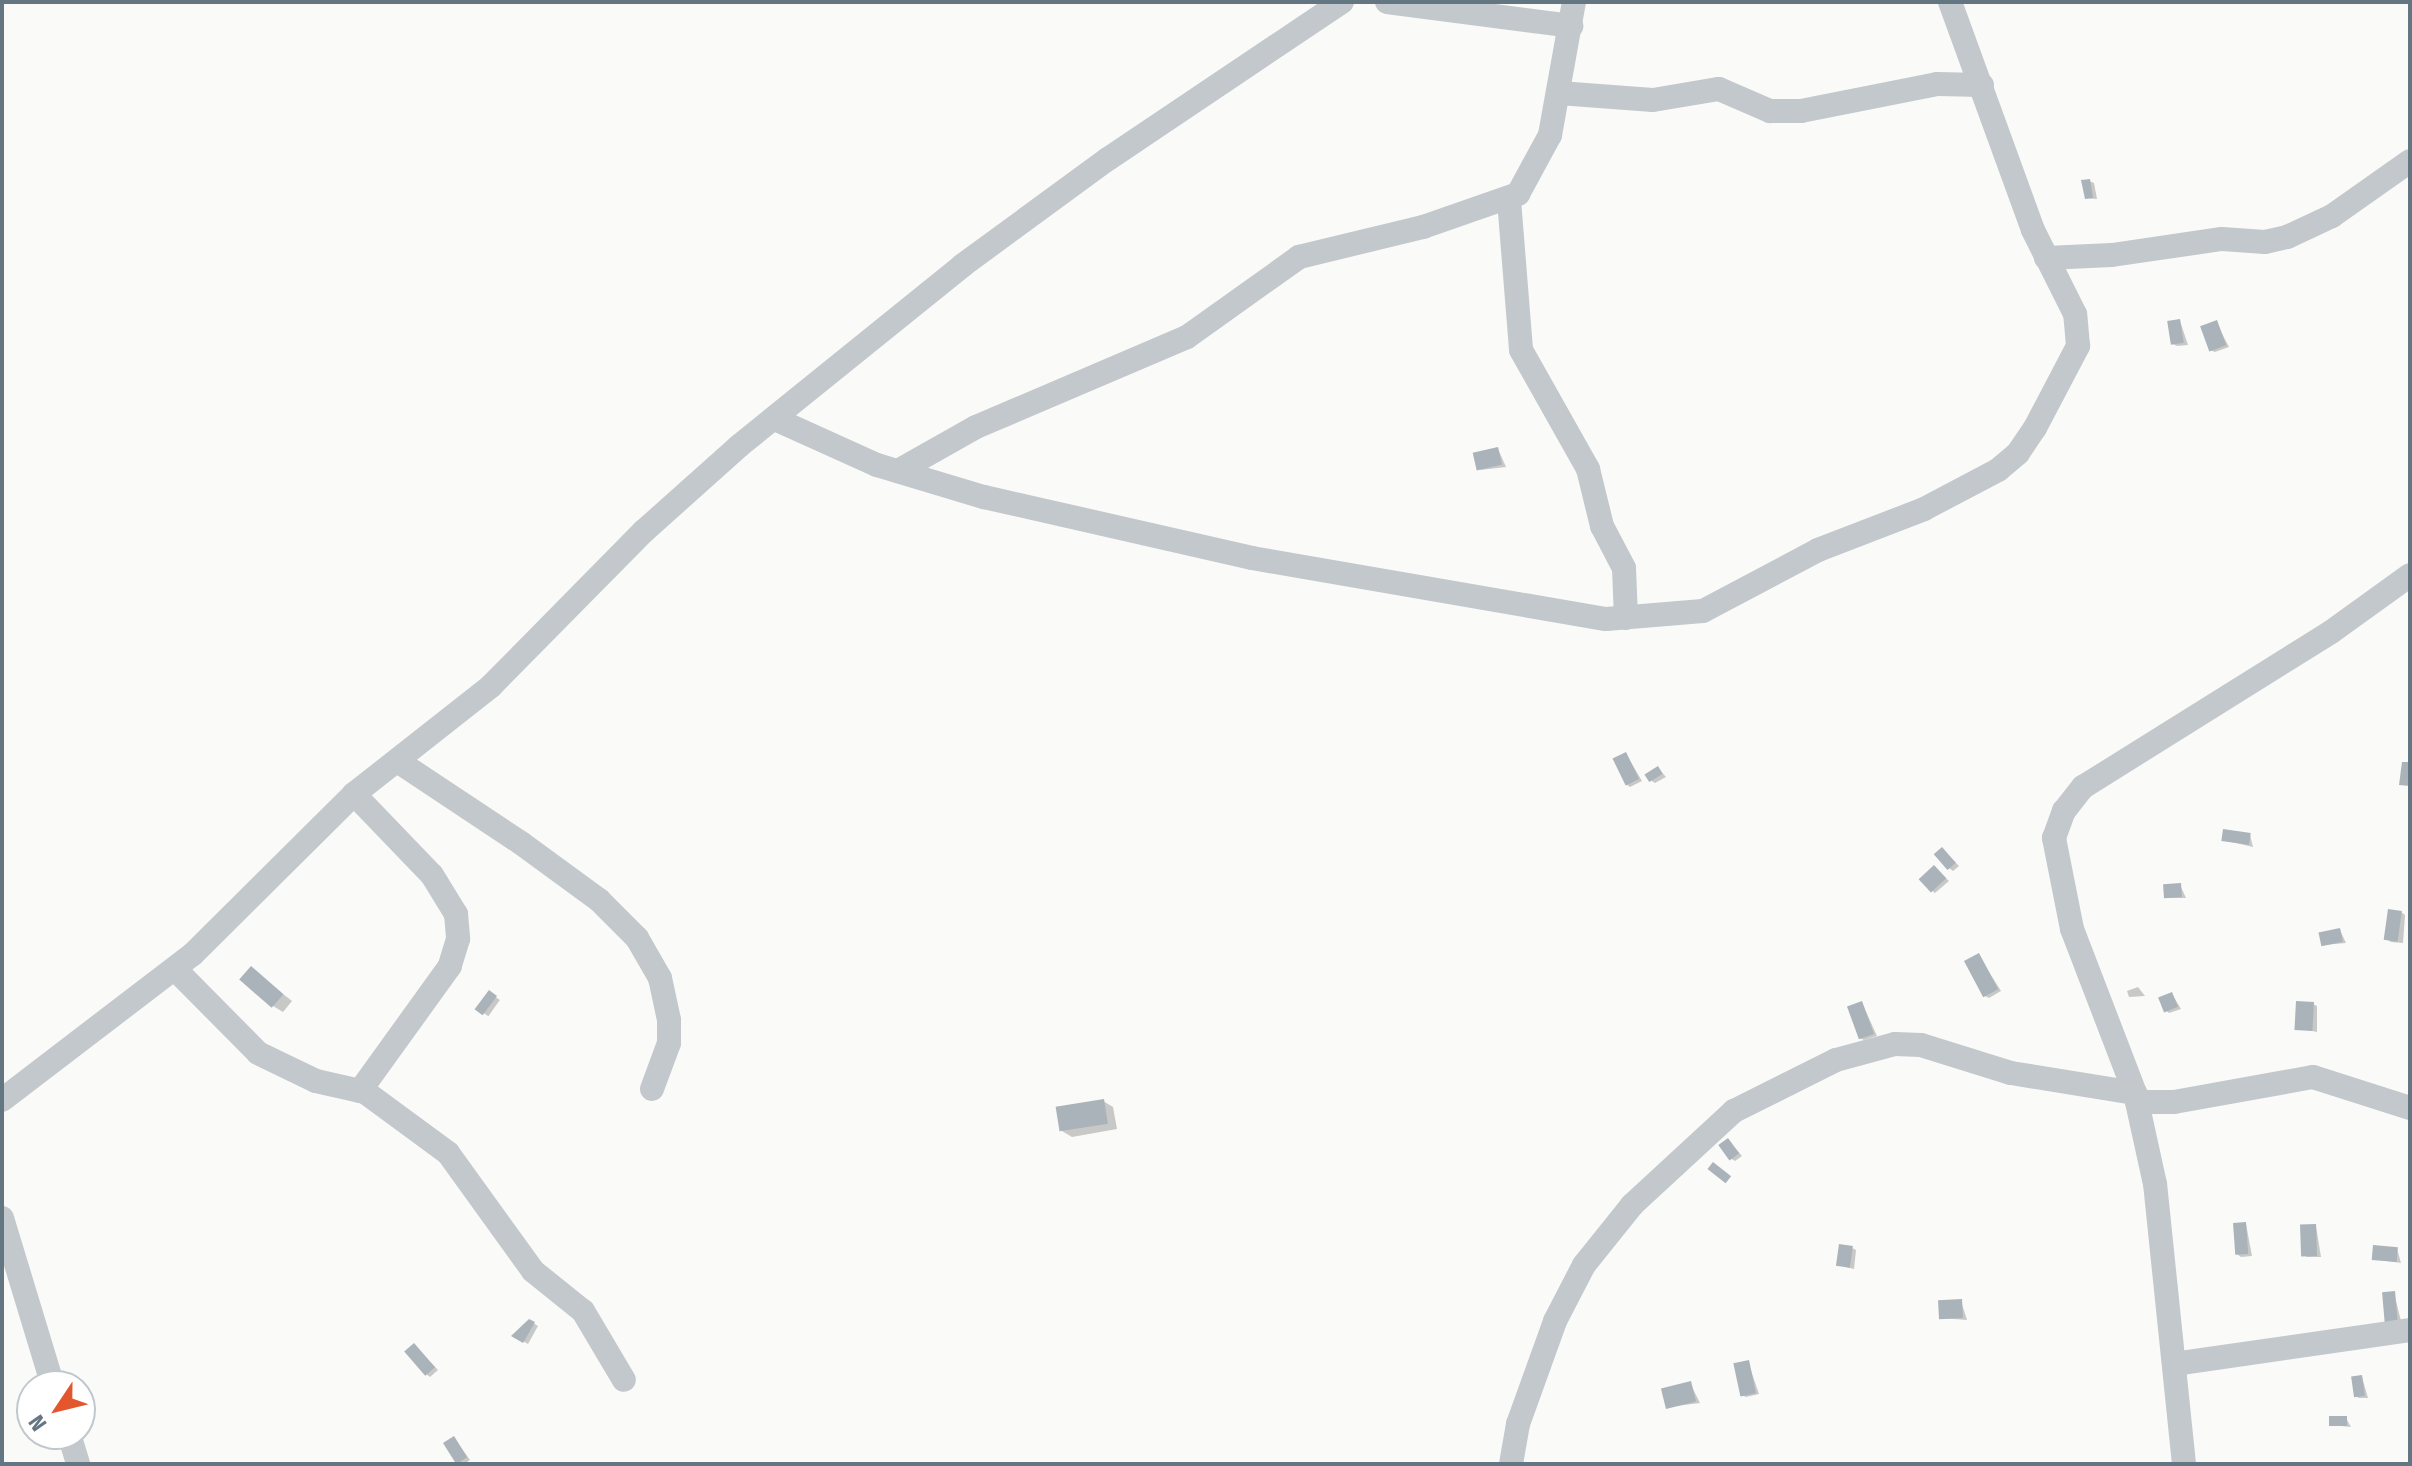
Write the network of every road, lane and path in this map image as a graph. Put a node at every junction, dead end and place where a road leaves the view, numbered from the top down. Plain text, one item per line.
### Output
1 (1342, 2) edge
2 (1387, 2) edge
3 (1950, 2) edge
4 (1572, 14) edge
5 (1982, 85) junction
6 (1559, 93) junction
7 (2410, 161) edge
8 (1509, 200) junction
9 (2046, 258) junction
10 (775, 419) junction
11 (898, 471) junction
12 (2410, 575) edge
13 (1626, 618) junction
14 (399, 762) junction
15 (354, 794) junction
16 (175, 969) junction
17 (652, 1089) dead end
18 (360, 1091) junction
19 (2136, 1098) junction
20 (2, 1100) edge
21 (2410, 1108) edge
22 (2, 1218) edge
23 (2410, 1330) edge
24 (2174, 1364) junction
25 (48, 1370) edge
26 (624, 1380) dead end
27 (1511, 1464) edge
28 (2184, 1464) edge

1 - 10 street
2 - 4 street
3 - 5 street
4 - 6 street
5 - 6 street
5 - 9 street
6 - 8 street
7 - 9 street
8 - 11 street
8 - 13 street
9 - 13 street
10 - 11 street
10 - 14 street
11 - 13 street
12 - 19 street
14 - 15 street
14 - 17 street
15 - 16 street
15 - 18 street
16 - 18 street
16 - 20 street
18 - 26 street
19 - 21 street
19 - 24 street
19 - 27 street
22 - 25 street
23 - 24 street
24 - 28 street

